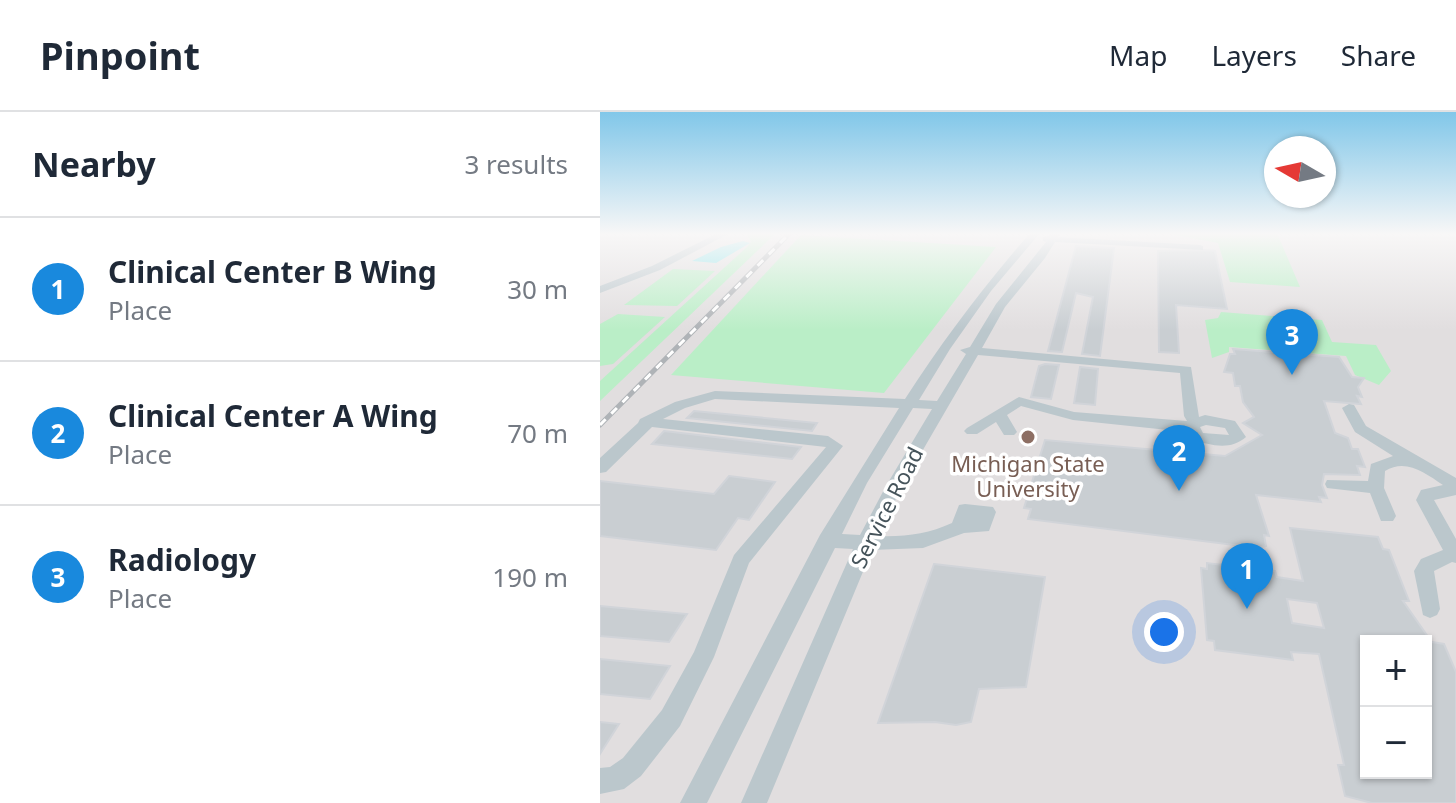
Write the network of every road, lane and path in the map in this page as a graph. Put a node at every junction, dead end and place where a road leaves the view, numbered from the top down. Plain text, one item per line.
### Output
1 (635, 265) edge
2 (650, 265) edge
3 (1008, 265) edge
4 (1032, 265) edge
5 (600, 279) edge
6 (600, 290) edge
7 (944, 348) junction
8 (972, 351) junction
9 (939, 405) junction
10 (906, 406) junction
11 (1349, 408) dead end
12 (1000, 416) junction
13 (645, 422) junction
14 (972, 431) dead end
15 (1009, 432) dead end
16 (1413, 461) junction
17 (600, 468) edge
18 (1333, 484) dead end
19 (1376, 488) junction
20 (1456, 488) edge
21 (1387, 516) dead end
22 (961, 524) dead end
23 (827, 540) junction
24 (866, 543) junction
25 (1454, 555) edge
26 (1430, 609) dead end
27 (600, 781) edge
28 (693, 803) edge
29 (754, 803) edge

1 - 5 street
2 - 6 street
3 - 7 street, Service Road
4 - 8 street, Service Road
7 - 8 street
7 - 10 street, Service Road
8 - 9 street, Service Road
8 - 12 street
9 - 10 street
9 - 24 street, Service Road
10 - 13 street
10 - 23 street, Service Road
11 - 16 street
12 - 14 street
12 - 15 street
13 - 17 street
13 - 27 street
16 - 19 street
16 - 20 street
18 - 19 street
19 - 21 street
20 - 25 street
22 - 24 street
23 - 24 street
23 - 28 street, Service Road
24 - 29 street, Service Road
25 - 26 street

